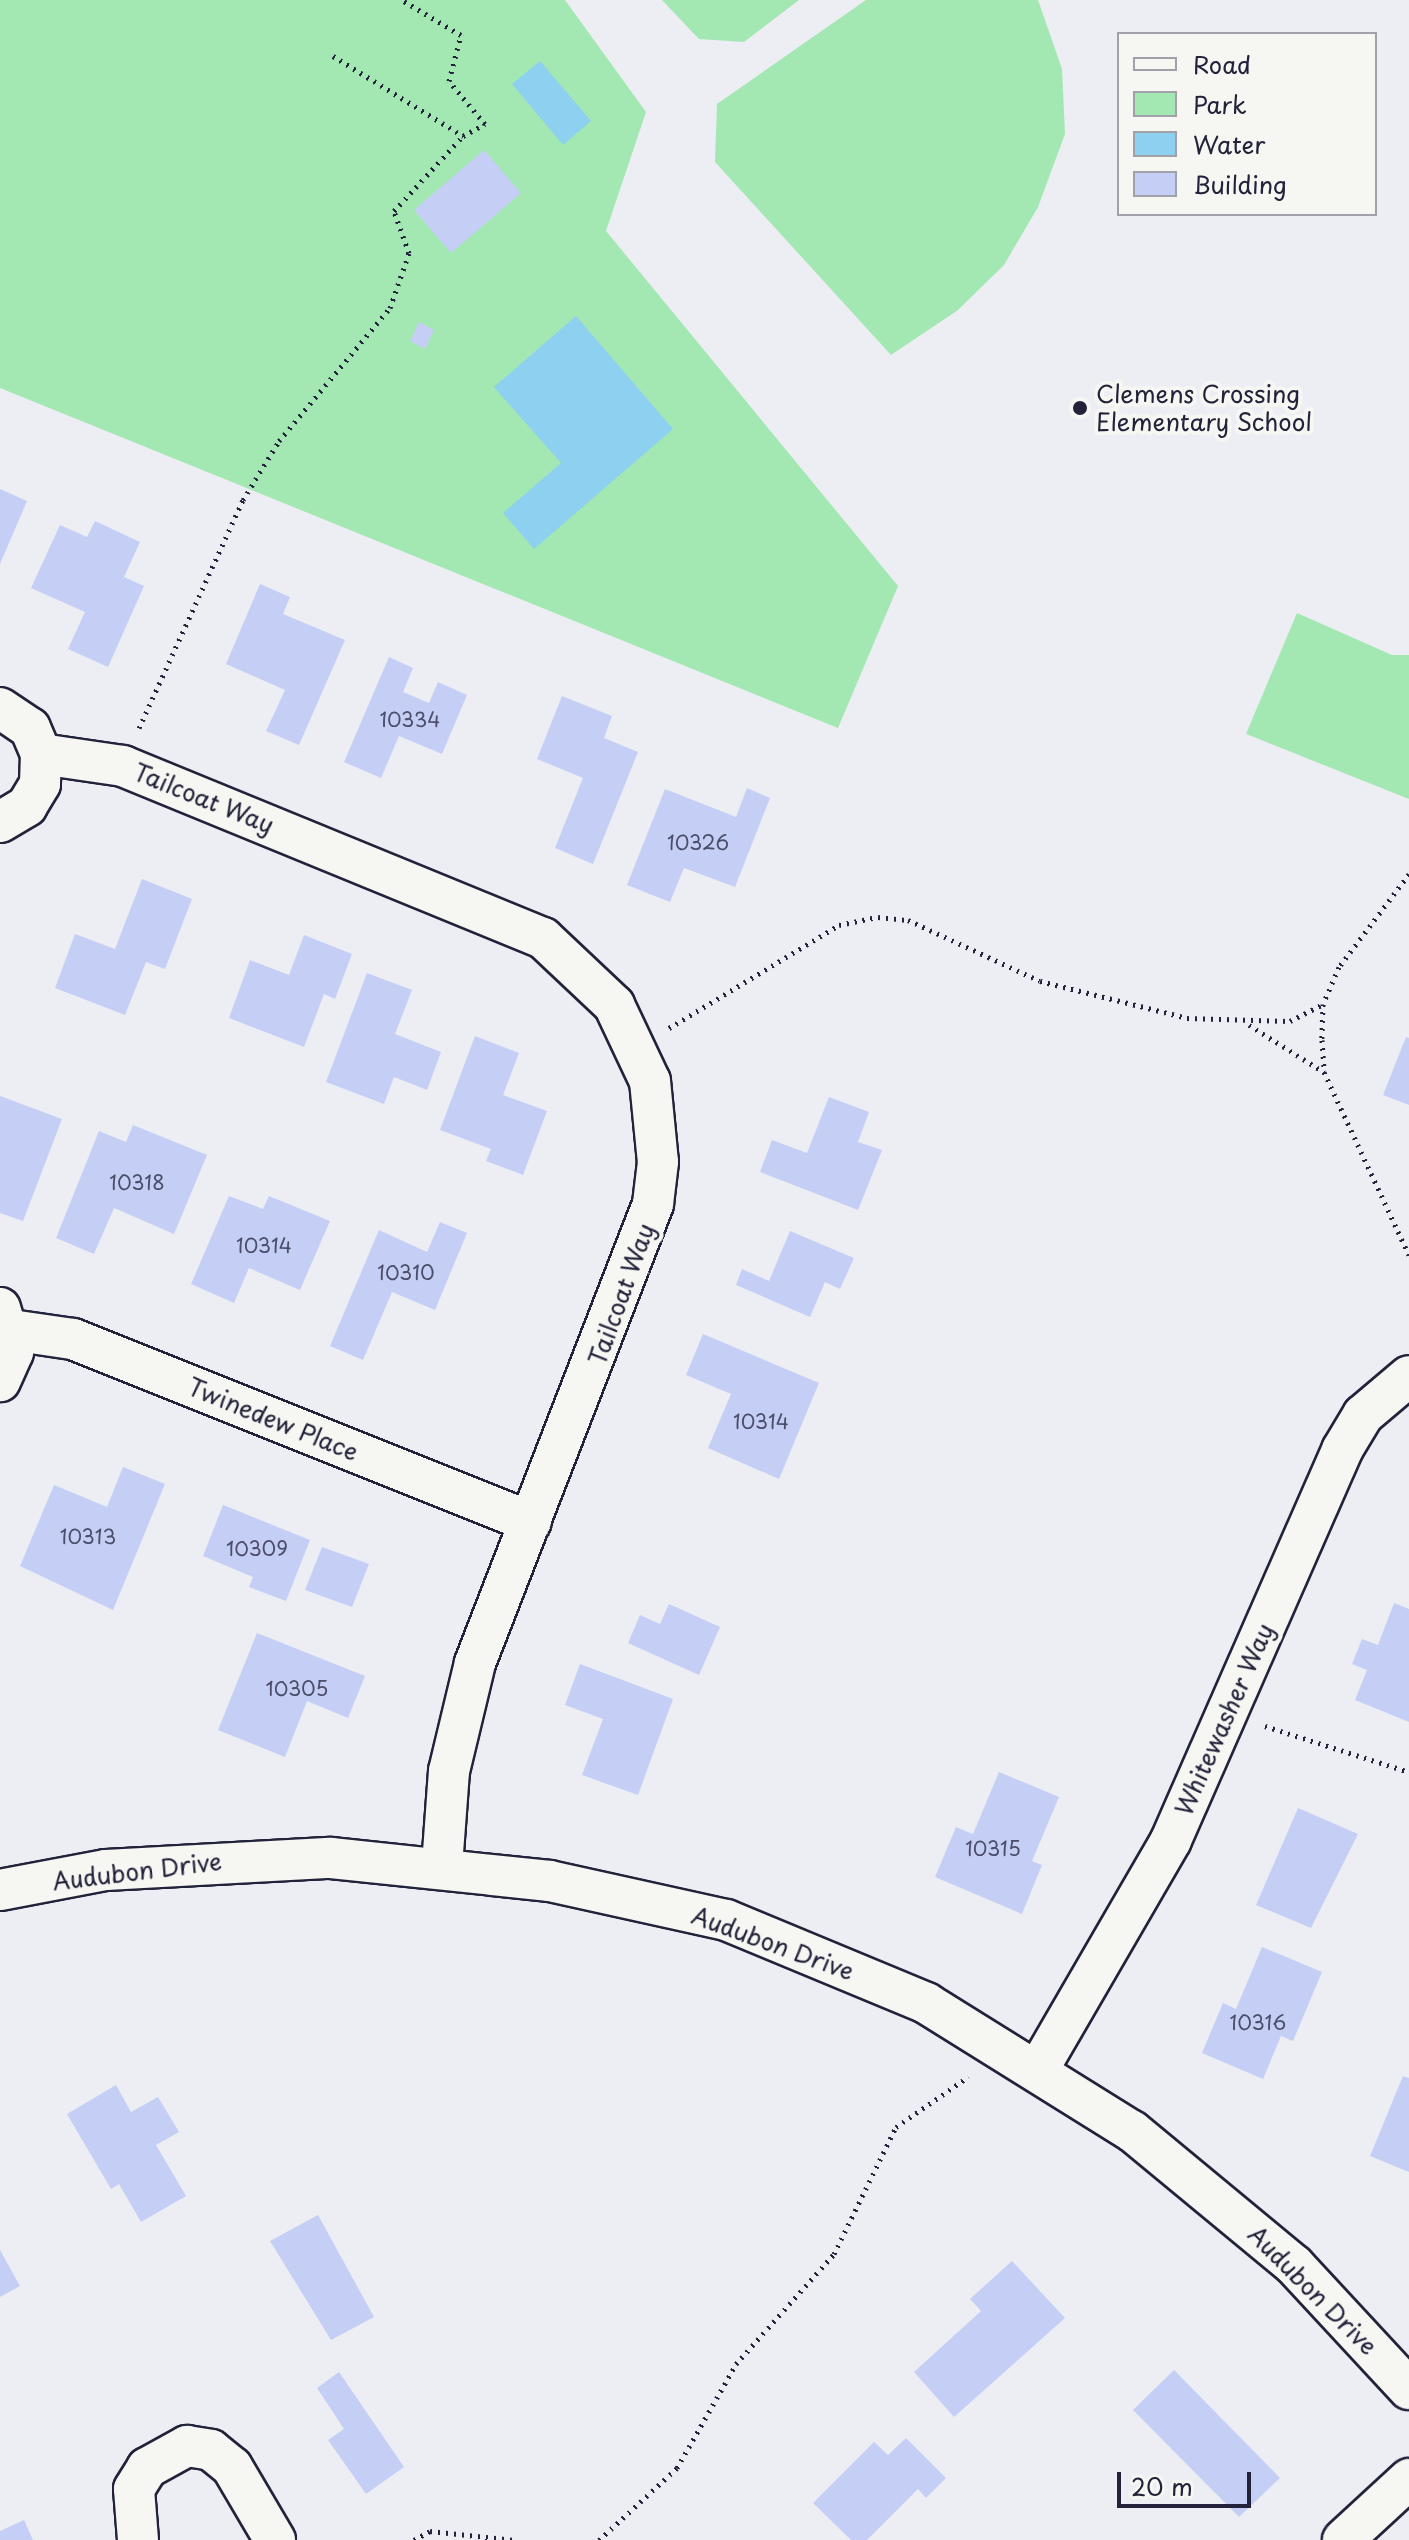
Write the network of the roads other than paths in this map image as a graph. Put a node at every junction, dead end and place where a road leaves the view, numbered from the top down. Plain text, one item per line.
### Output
1 (0, 708) edge
2 (41, 754) junction
3 (0, 822) edge
4 (6, 1319) edge
5 (1409, 1376) edge
6 (0, 1381) edge
7 (531, 1522) junction
8 (442, 1866) junction
9 (0, 1890) edge
10 (1039, 2068) junction
11 (1409, 2389) edge
12 (1409, 2479) edge
13 (138, 2540) edge
14 (275, 2540) edge
15 (1343, 2540) edge

1 - 2 street
2 - 3 street
2 - 7 street, Tailcoat Way
4 - 6 street, Twinedew Place
4 - 7 street, Twinedew Place
5 - 10 street, Whitewasher Way
7 - 8 street, Tailcoat Way
8 - 9 street, Audubon Drive
8 - 10 street, Audubon Drive
10 - 11 street, Audubon Drive
12 - 15 street
13 - 14 street

